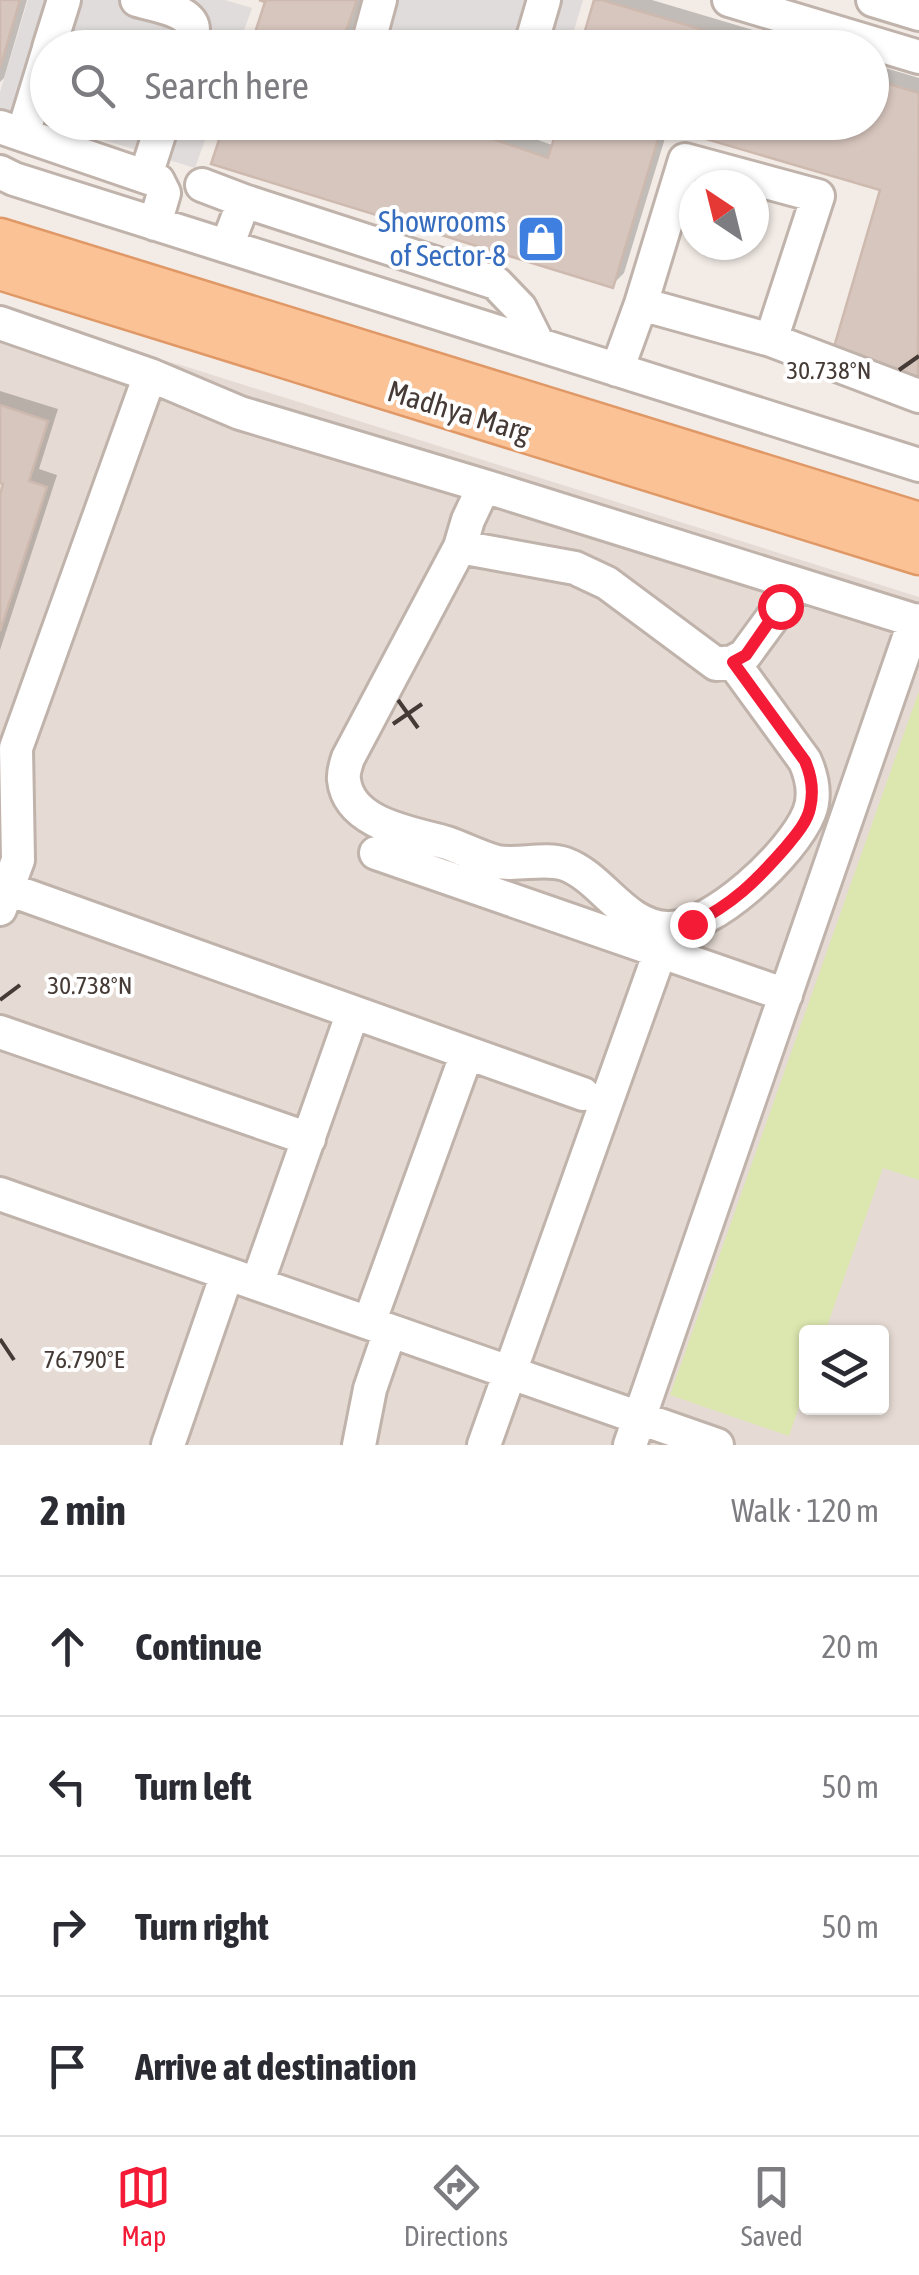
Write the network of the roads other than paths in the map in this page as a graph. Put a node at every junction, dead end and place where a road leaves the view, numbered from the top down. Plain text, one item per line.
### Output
1 (64, 0) edge
2 (137, 0) edge
3 (380, 0) edge
4 (544, 0) edge
5 (729, 0) edge
6 (873, 0) edge
7 (919, 14) edge
8 (54, 30) edge
9 (194, 30) edge
10 (372, 30) edge
11 (535, 30) edge
12 (834, 30) edge
13 (889, 46) edge
14 (918, 54) edge
15 (30, 90) edge
16 (12, 130) edge
17 (41, 140) edge
18 (157, 140) edge
19 (146, 176) junction
20 (5, 178) edge
21 (202, 185) dead end
22 (244, 201) junction
23 (155, 224) junction
24 (0, 240) edge
25 (226, 246) junction
26 (0, 269) edge
27 (641, 304) junction
28 (0, 323) edge
29 (771, 340) junction
30 (538, 344) junction
31 (617, 370) junction
32 (150, 375) junction
33 (919, 396) edge
34 (919, 465) edge
35 (484, 486) junction
36 (919, 524) edge
37 (460, 546) junction
38 (919, 554) edge
39 (797, 584) junction
40 (917, 621) edge
41 (733, 662) junction
42 (8, 767) edge
43 (376, 853) dead end
44 (6, 878) edge
45 (660, 952) junction
46 (786, 994) junction
47 (353, 1012) junction
48 (0, 1032) edge
49 (467, 1053) junction
50 (583, 1094) dead end
51 (309, 1138) junction
52 (0, 1194) edge
53 (242, 1279) junction
54 (380, 1327) junction
55 (509, 1372) junction
56 (634, 1431) edge
57 (168, 1445) edge
58 (359, 1445) edge
59 (484, 1445) edge
60 (717, 1445) edge

1 - 8 street
2 - 9 street
3 - 10 street
4 - 11 street
5 - 12 street
6 - 7 street
13 - 14 street
15 - 16 street
17 - 19 street
18 - 19 street
19 - 23 street
20 - 23 street
21 - 22 street
22 - 25 street
22 - 30 street
23 - 25 street
24 - 36 main road, Madhya Marg
25 - 30 street
26 - 38 main road, Madhya Marg
27 - 29 street
27 - 29 street
27 - 31 street
28 - 32 street
29 - 33 street
30 - 31 street
31 - 34 street
32 - 35 street
32 - 42 street
35 - 37 street
35 - 39 street
37 - 41 street
37 - 41 street
39 - 40 street
39 - 41 street
40 - 46 street
42 - 44 street
43 - 45 street
44 - 47 street
45 - 46 street
45 - 55 street
46 - 56 street
47 - 49 street
47 - 51 street
48 - 51 street
49 - 50 street
49 - 54 street
51 - 53 street
52 - 53 street
53 - 54 street
53 - 57 street
54 - 55 street
54 - 58 street
55 - 56 street
55 - 59 street
56 - 60 street

